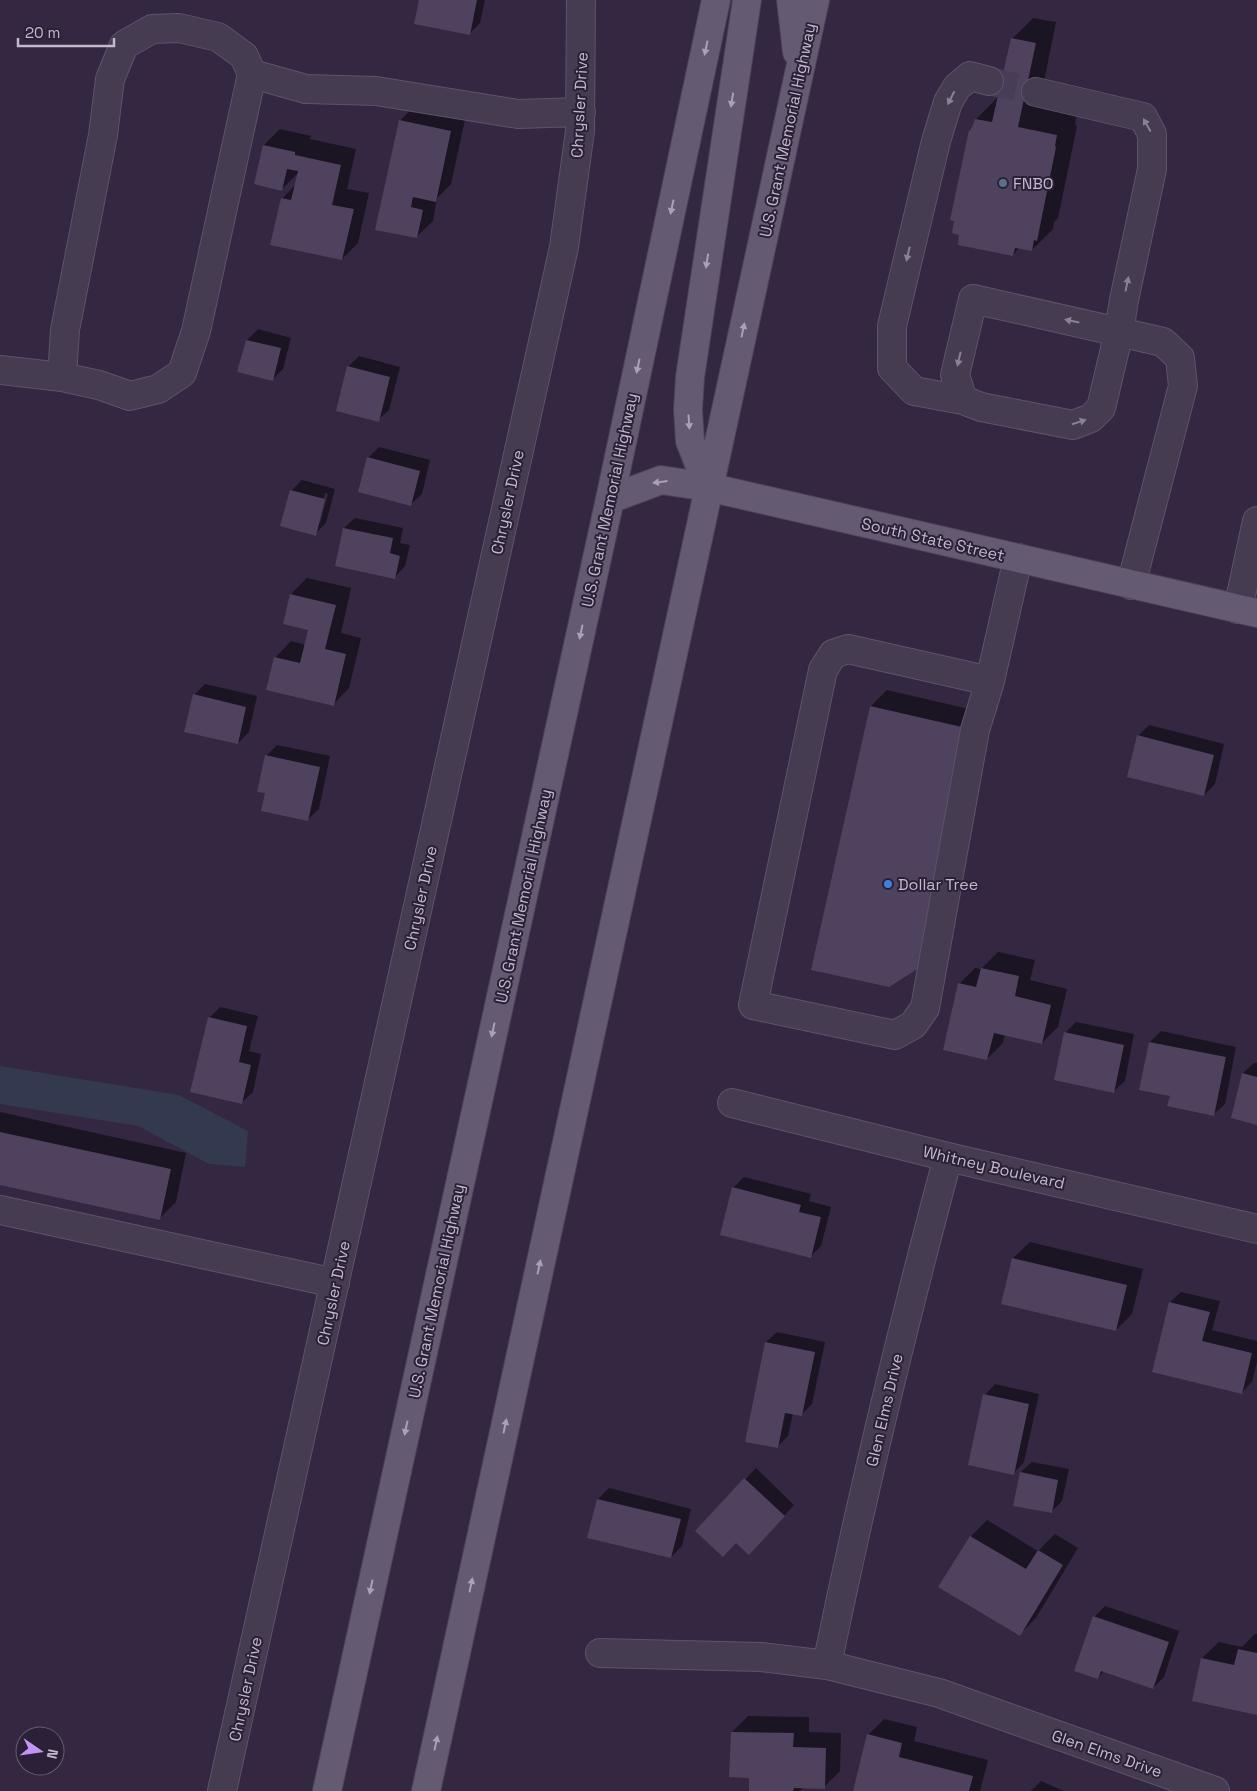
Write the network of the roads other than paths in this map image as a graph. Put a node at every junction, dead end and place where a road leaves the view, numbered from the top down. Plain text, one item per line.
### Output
1 (582, 0) edge
2 (716, 0) edge
3 (747, 0) edge
4 (791, 0) edge
5 (815, 0) edge
6 (800, 70) junction
7 (252, 74) junction
8 (989, 81) tunnel mouth
9 (1036, 92) tunnel mouth
10 (581, 112) junction
11 (1119, 332) junction
12 (0, 370) edge
13 (62, 377) junction
14 (962, 400) junction
15 (708, 487) junction
16 (610, 499) junction
17 (1257, 521) edge
18 (1018, 558) junction
19 (1131, 584) junction
20 (1248, 611) edge
21 (990, 681) junction
22 (732, 1103) dead end
23 (948, 1157) junction
24 (0, 1210) edge
25 (1257, 1229) edge
26 (335, 1283) junction
27 (600, 1653) dead end
28 (828, 1665) junction
29 (222, 1791) edge
30 (327, 1791) edge
31 (426, 1791) edge
32 (1215, 1791) edge

1 - 10 street, Chrysler Drive
2 -> 16 main road, U.S. Grant Memorial Highway
3 -> 15 main road
4 - 6 main road
5 - 6 main road, U.S. Grant Memorial Highway
15 -> 6 main road, U.S. Grant Memorial Highway
7 - 10 street
7 - 13 street
7 - 13 street
8 -> 14 street
11 -> 9 street
10 - 26 street, Chrysler Drive
14 -> 11 street
11 -> 14 street
11 - 19 street
12 - 13 street
15 -> 16 main road, South State Street
15 - 18 main road, South State Street
31 -> 15 main road
16 -> 30 main road, U.S. Grant Memorial Highway
17 - 20 street
18 - 19 main road, South State Street
18 - 21 street
19 - 20 main road, South State Street
21 - 21 street
22 - 23 street, Whitney Boulevard
23 - 25 street, Whitney Boulevard
23 - 28 street, Glen Elms Drive
24 - 26 street
26 - 29 street, Chrysler Drive
27 - 28 street, Glen Elms Drive
28 - 32 street, Glen Elms Drive

